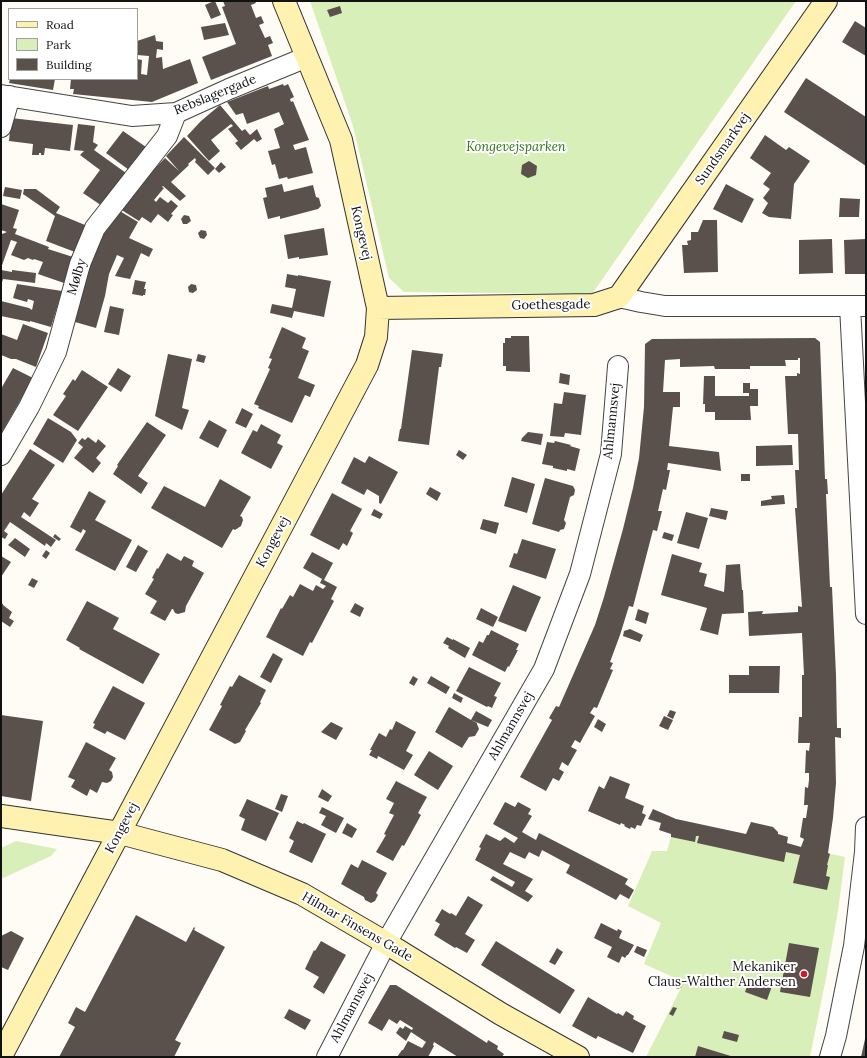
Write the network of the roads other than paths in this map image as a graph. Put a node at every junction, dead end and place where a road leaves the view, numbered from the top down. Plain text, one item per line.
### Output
1 (284, 1) edge
2 (826, 1) edge
3 (307, 57) junction
4 (6, 96) edge
5 (176, 113) junction
6 (1, 127) edge
7 (619, 297) junction
8 (858, 306) edge
9 (378, 308) junction
10 (618, 366) dead end
11 (1, 455) edge
12 (866, 614) edge
13 (1, 816) edge
14 (866, 827) edge
15 (120, 833) junction
16 (386, 942) junction
17 (1, 1056) edge
18 (327, 1057) edge
19 (578, 1057) edge
20 (830, 1057) edge

1 - 3 street, Kongevej
2 - 7 street, Sundsmarkvej
3 - 5 street, Rebslagergade
3 - 9 street, Kongevej
4 - 5 street, Rebslagergade
4 - 6 street
5 - 11 street, Mølby
7 - 8 street
7 - 9 street, Goethesgade
8 - 12 street
9 - 15 street, Kongevej
10 - 16 street, Ahlmannsvej
13 - 15 street, Hilmar Finsens Gade
14 - 20 street
15 - 16 street, Hilmar Finsens Gade
15 - 17 street, Kongevej
16 - 18 street, Ahlmannsvej
16 - 19 street, Hilmar Finsens Gade

